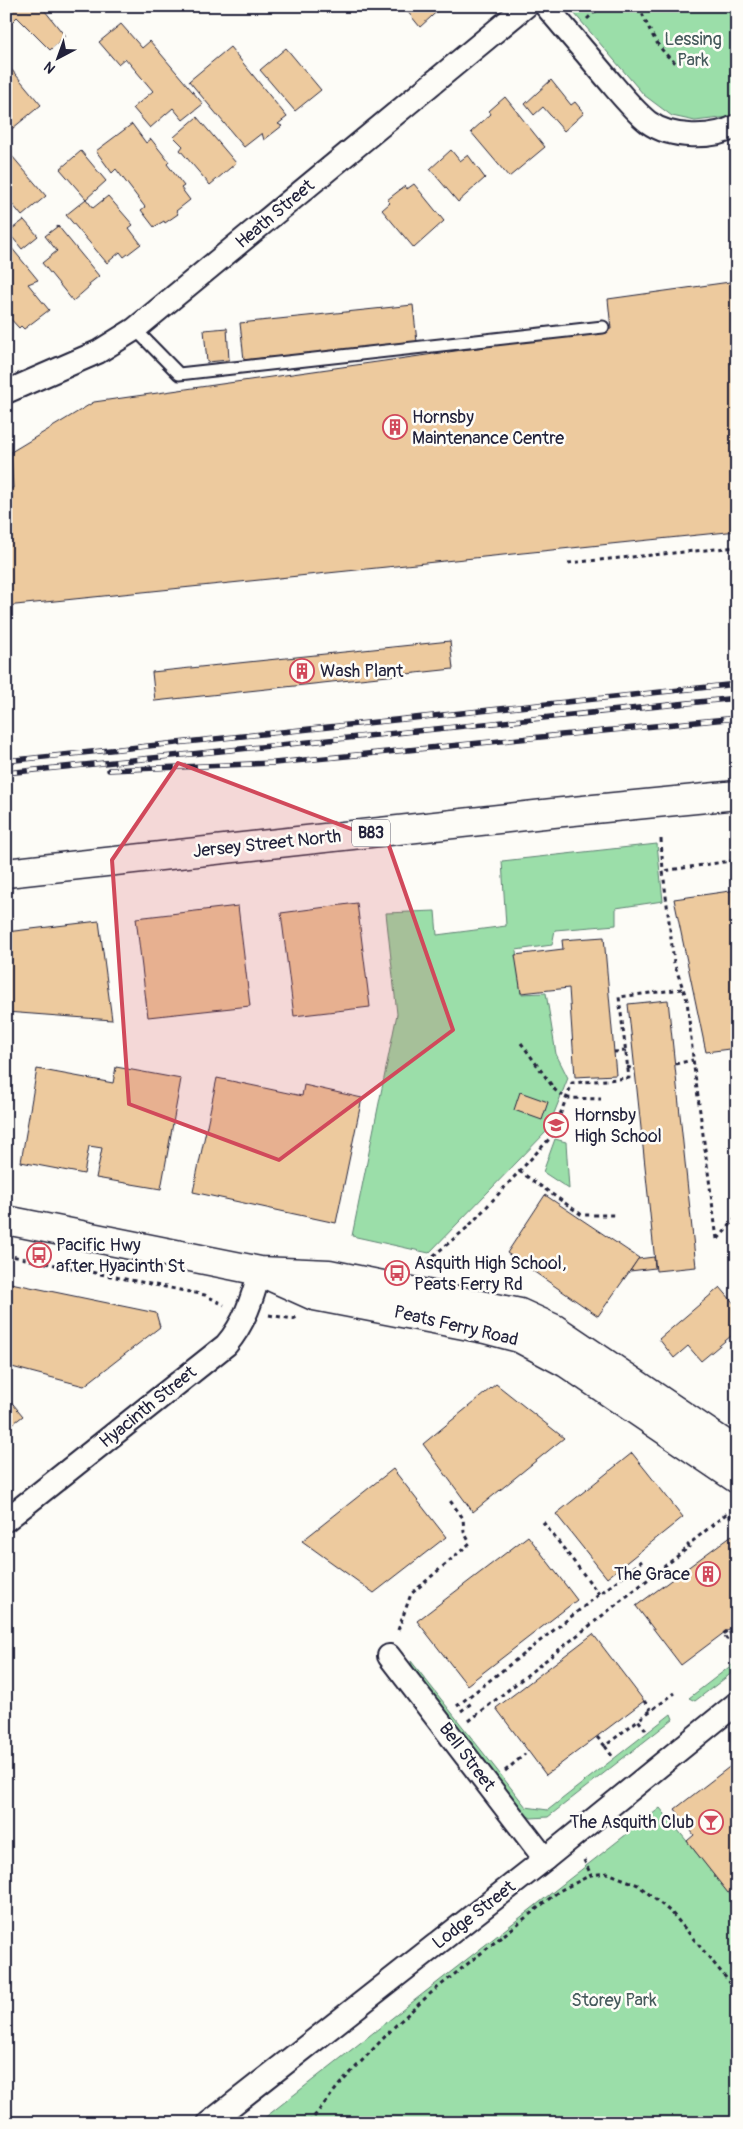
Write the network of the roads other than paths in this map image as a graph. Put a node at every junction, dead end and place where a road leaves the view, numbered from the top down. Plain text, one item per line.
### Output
1 (526, 6) edge
2 (546, 6) edge
3 (737, 126) edge
4 (603, 327) dead end
5 (135, 329) junction
6 (6, 392) edge
7 (737, 795) edge
8 (6, 873) edge
9 (6, 1220) edge
10 (260, 1271) junction
11 (737, 1452) edge
12 (737, 1479) edge
13 (6, 1520) edge
14 (389, 1656) dead end
15 (737, 1704) edge
16 (545, 1859) junction
17 (209, 2123) edge

1 - 5 street, Heath Street
2 - 3 street
4 - 5 lane
5 - 6 street, Heath Street
7 - 8 main road, Jersey Street North / B83
9 - 10 main road, Peats Ferry Road
10 - 11 main road, Peats Ferry Road
10 - 12 main road, Peats Ferry Road
10 - 13 street, Hyacinth Street
14 - 16 street, Bell Street
15 - 16 street, Lodge Street
16 - 17 street, Lodge Street

